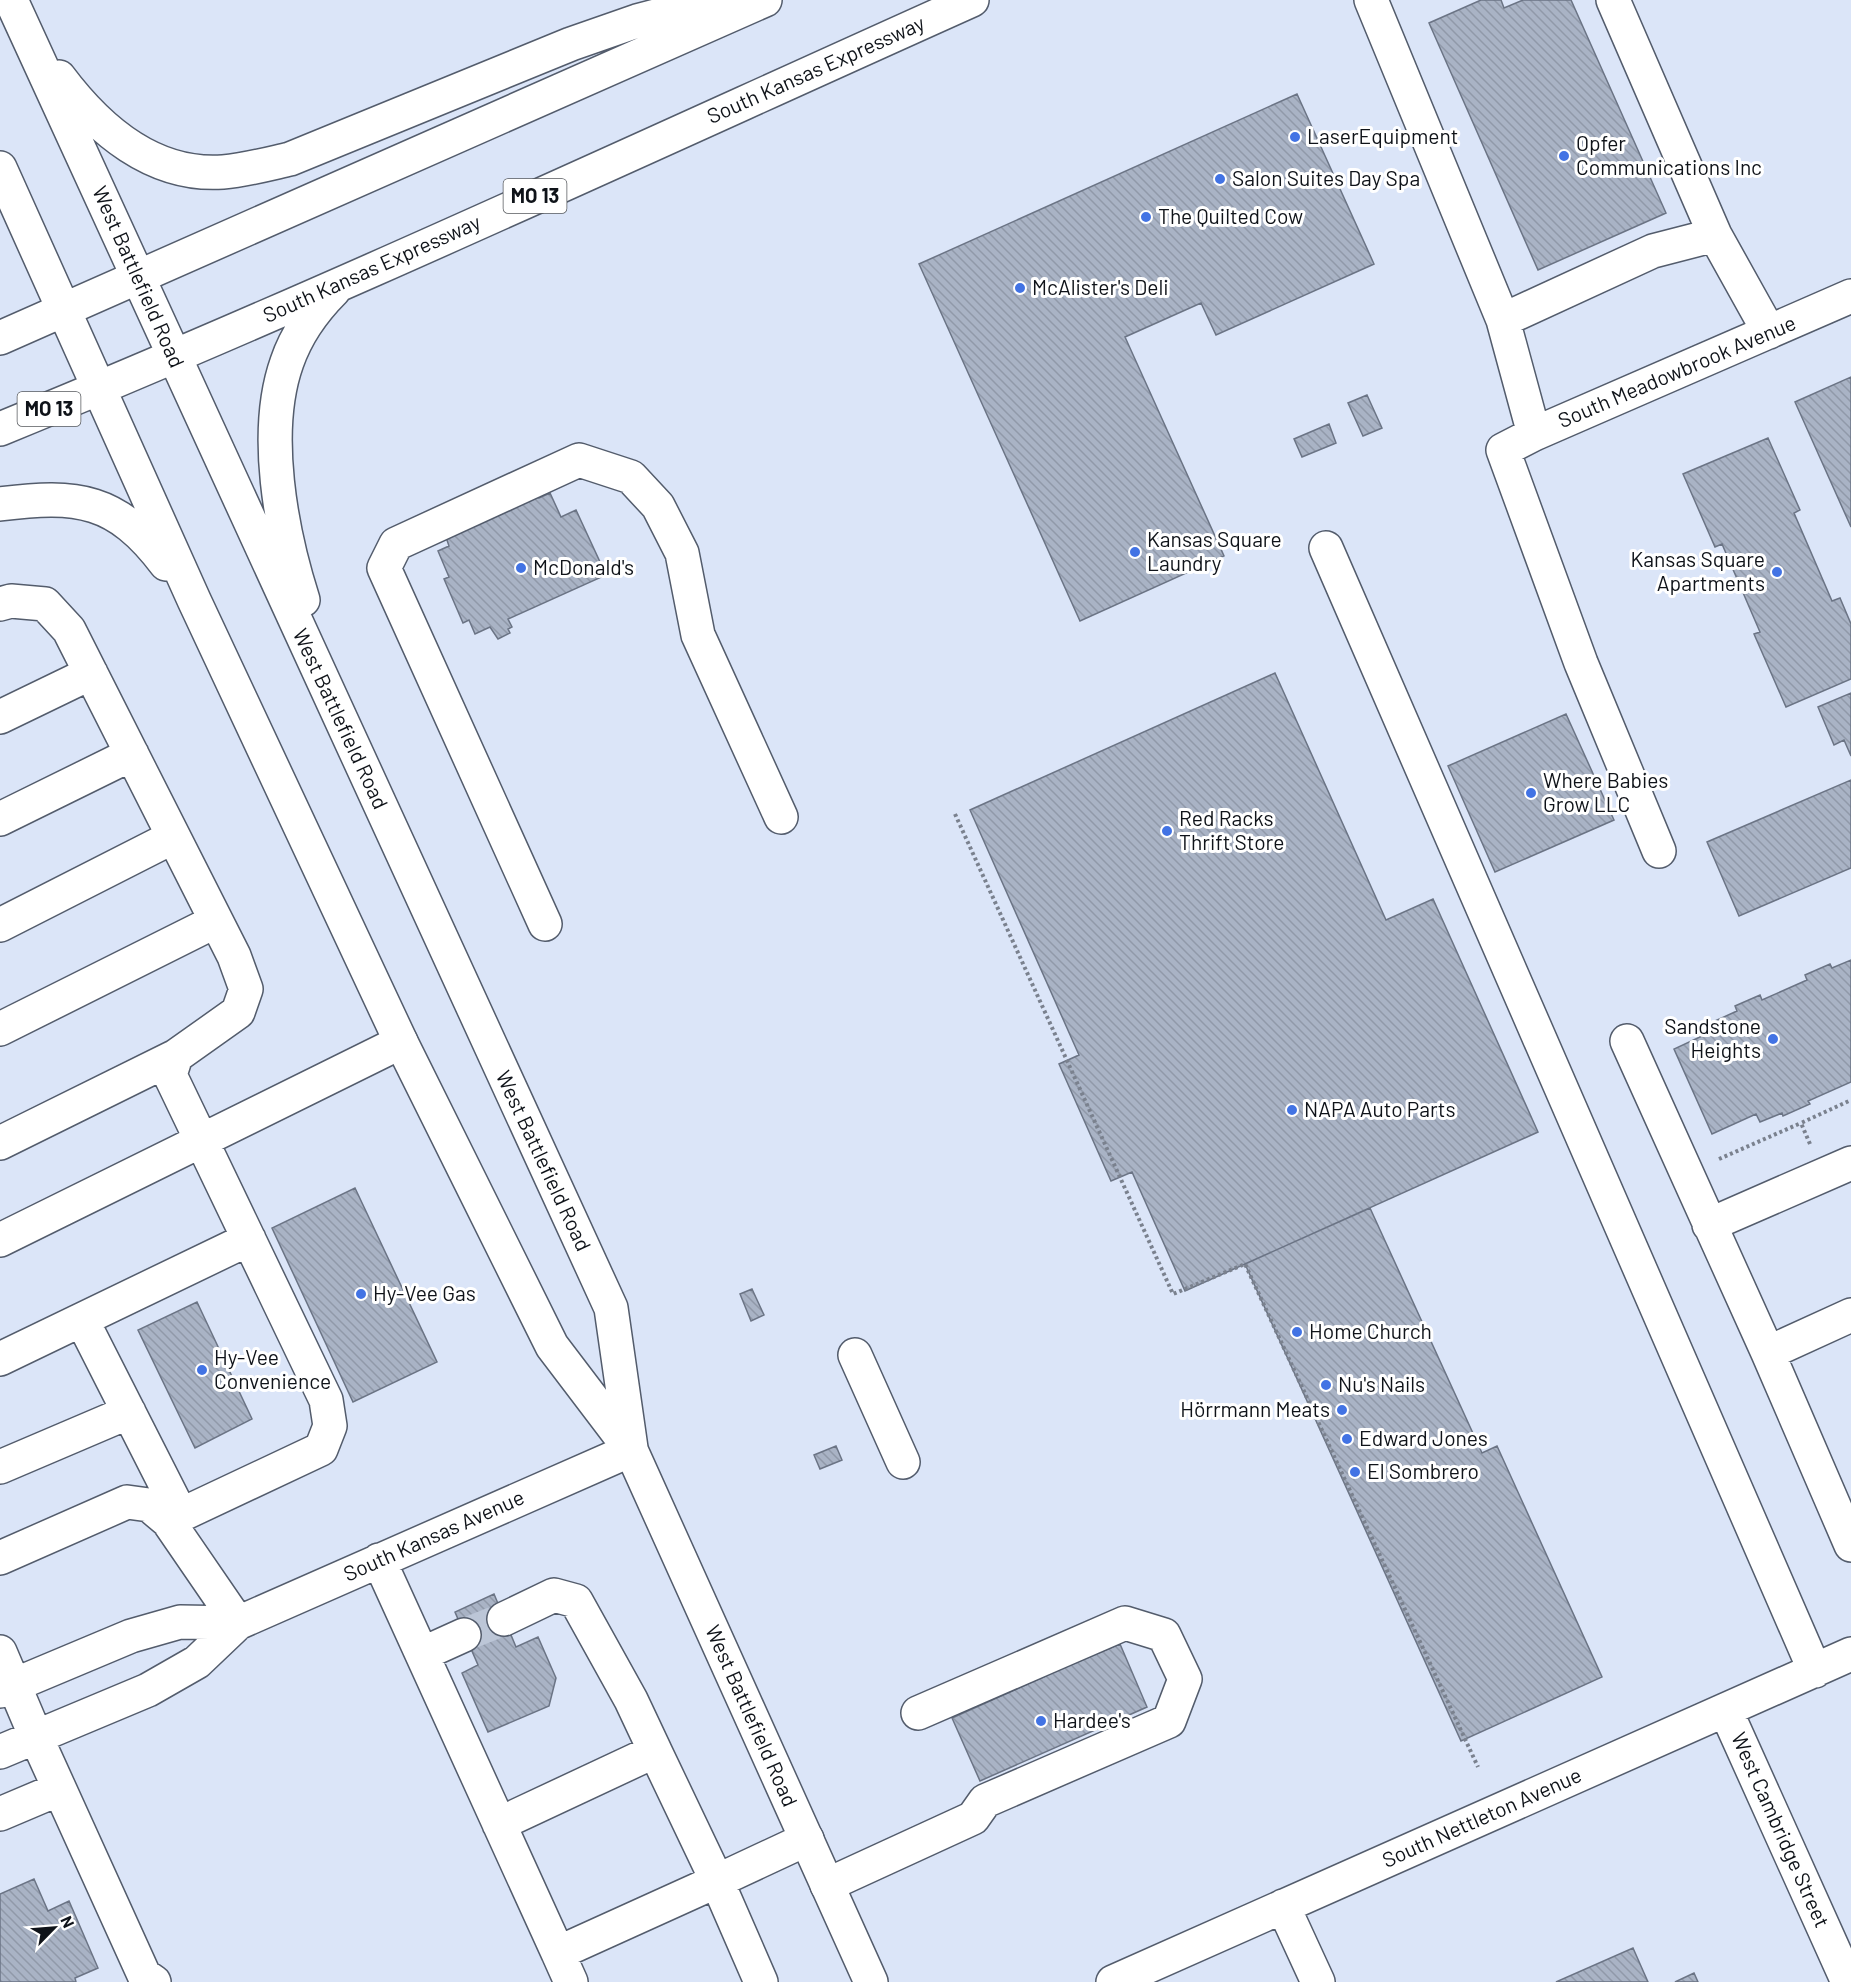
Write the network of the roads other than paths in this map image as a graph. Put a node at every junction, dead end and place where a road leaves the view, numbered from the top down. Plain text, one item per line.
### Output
1 (11, 0) edge
2 (716, 0) edge
3 (765, 0) edge
4 (972, 0) edge
5 (1371, 0) edge
6 (1613, 0) edge
7 (30, 39) junction
8 (0, 168) edge
9 (1715, 235) junction
10 (139, 278) junction
11 (340, 284) junction
12 (1851, 296) edge
13 (64, 311) junction
14 (1503, 320) junction
15 (1769, 332) junction
16 (0, 338) edge
17 (174, 356) junction
18 (98, 389) junction
19 (0, 429) edge
20 (1534, 434) junction
21 (0, 504) edge
22 (1326, 548) dead end
23 (194, 600) junction
24 (0, 604) edge
25 (91, 673) junction
26 (0, 717) edge
27 (132, 754) junction
28 (359, 760) junction
29 (781, 817) dead end
30 (0, 819) edge
31 (173, 837) junction
32 (1659, 851) dead end
33 (216, 921) junction
34 (545, 924) dead end
35 (0, 925) edge
36 (0, 1029) edge
37 (1627, 1041) dead end
38 (401, 1042) junction
39 (176, 1056) junction
40 (202, 1140) junction
41 (0, 1143) edge
42 (1837, 1169) edge
43 (1709, 1225) junction
44 (249, 1239) junction
45 (0, 1240) edge
46 (1851, 1316) edge
47 (82, 1320) junction
48 (1767, 1353) junction
49 (855, 1354) dead end
50 (0, 1359) edge
51 (129, 1412) junction
52 (632, 1450) junction
53 (903, 1462) dead end
54 (0, 1467) edge
55 (175, 1518) junction
56 (1851, 1545) edge
57 (0, 1558) edge
58 (379, 1560) junction
59 (504, 1619) tunnel mouth
60 (238, 1623) junction
61 (464, 1635) tunnel mouth
62 (0, 1652) edge
63 (422, 1654) junction
64 (1851, 1654) edge
65 (1815, 1671) junction
66 (8, 1688) edge
67 (1726, 1711) junction
68 (918, 1713) dead end
69 (36, 1737) junction
70 (655, 1751) junction
71 (0, 1752) edge
72 (59, 1789) junction
73 (0, 1814) edge
74 (499, 1824) junction
75 (807, 1839) junction
76 (717, 1881) junction
77 (827, 1884) junction
78 (1283, 1906) junction
79 (1845, 1964) edge
80 (565, 1968) edge
81 (154, 1982) edge
82 (761, 1982) edge
83 (872, 1982) edge
84 (1113, 1982) edge
85 (1318, 1982) edge

1 - 7 main road, West Battlefield Road
2 - 7 main road
3 - 10 main road
4 - 11 main road, South Kansas Expressway / MO 13
5 - 14 main road
6 - 9 main road
7 - 10 main road, West Battlefield Road
8 - 13 main road, West Battlefield Road
9 - 14 main road
9 - 15 main road
10 - 13 main road
10 - 17 main road, West Battlefield Road
11 - 17 main road, South Kansas Expressway / MO 13
11 - 28 main road
12 - 15 main road, South Meadowbrook Avenue
13 - 16 main road
13 - 18 main road, West Battlefield Road
14 - 20 main road
15 - 20 main road, South Meadowbrook Avenue
17 - 18 main road, South Kansas Expressway / MO 13
17 - 28 main road, West Battlefield Road
18 - 19 main road, South Kansas Expressway / MO 13
18 - 23 main road, West Battlefield Road
20 - 32 main road, South Meadowbrook Avenue
21 - 23 main road
22 - 65 main road
23 - 38 main road, West Battlefield Road
24 - 25 main road
25 - 26 main road
25 - 27 main road
27 - 30 main road
27 - 31 main road
28 - 52 main road, West Battlefield Road
29 - 34 main road
31 - 33 main road
31 - 35 main road
33 - 36 main road
33 - 39 main road
37 - 43 main road
38 - 40 main road
38 - 52 main road, West Battlefield Road
39 - 40 main road
39 - 41 main road
40 - 44 main road
40 - 45 main road
42 - 43 main road
43 - 48 main road
44 - 47 main road
44 - 55 main road
46 - 48 main road
47 - 50 main road
47 - 51 main road
48 - 56 main road
49 - 53 main road
51 - 54 main road
51 - 55 main road
52 - 58 main road, South Kansas Avenue
52 - 75 main road, West Battlefield Road
55 - 57 main road
55 - 60 main road
58 - 60 main road, South Kansas Avenue
58 - 63 main road
59 - 70 main road
60 - 66 main road, South Kansas Avenue
60 - 69 main road, South Kansas Avenue
61 - 63 main road
62 - 66 main road
63 - 74 main road
64 - 65 main road, South Nettleton Avenue
65 - 67 main road, South Nettleton Avenue
66 - 69 main road
67 - 78 main road, South Nettleton Avenue
67 - 79 main road, West Cambridge Street
68 - 77 main road
69 - 71 main road, South Kansas Avenue
69 - 72 main road
70 - 74 main road
70 - 76 main road
72 - 73 main road
72 - 81 main road
74 - 80 main road
75 - 76 main road
75 - 77 main road, West Battlefield Road
76 - 80 main road
76 - 82 main road
77 - 83 main road, West Battlefield Road
78 - 84 main road, South Nettleton Avenue
78 - 85 main road

